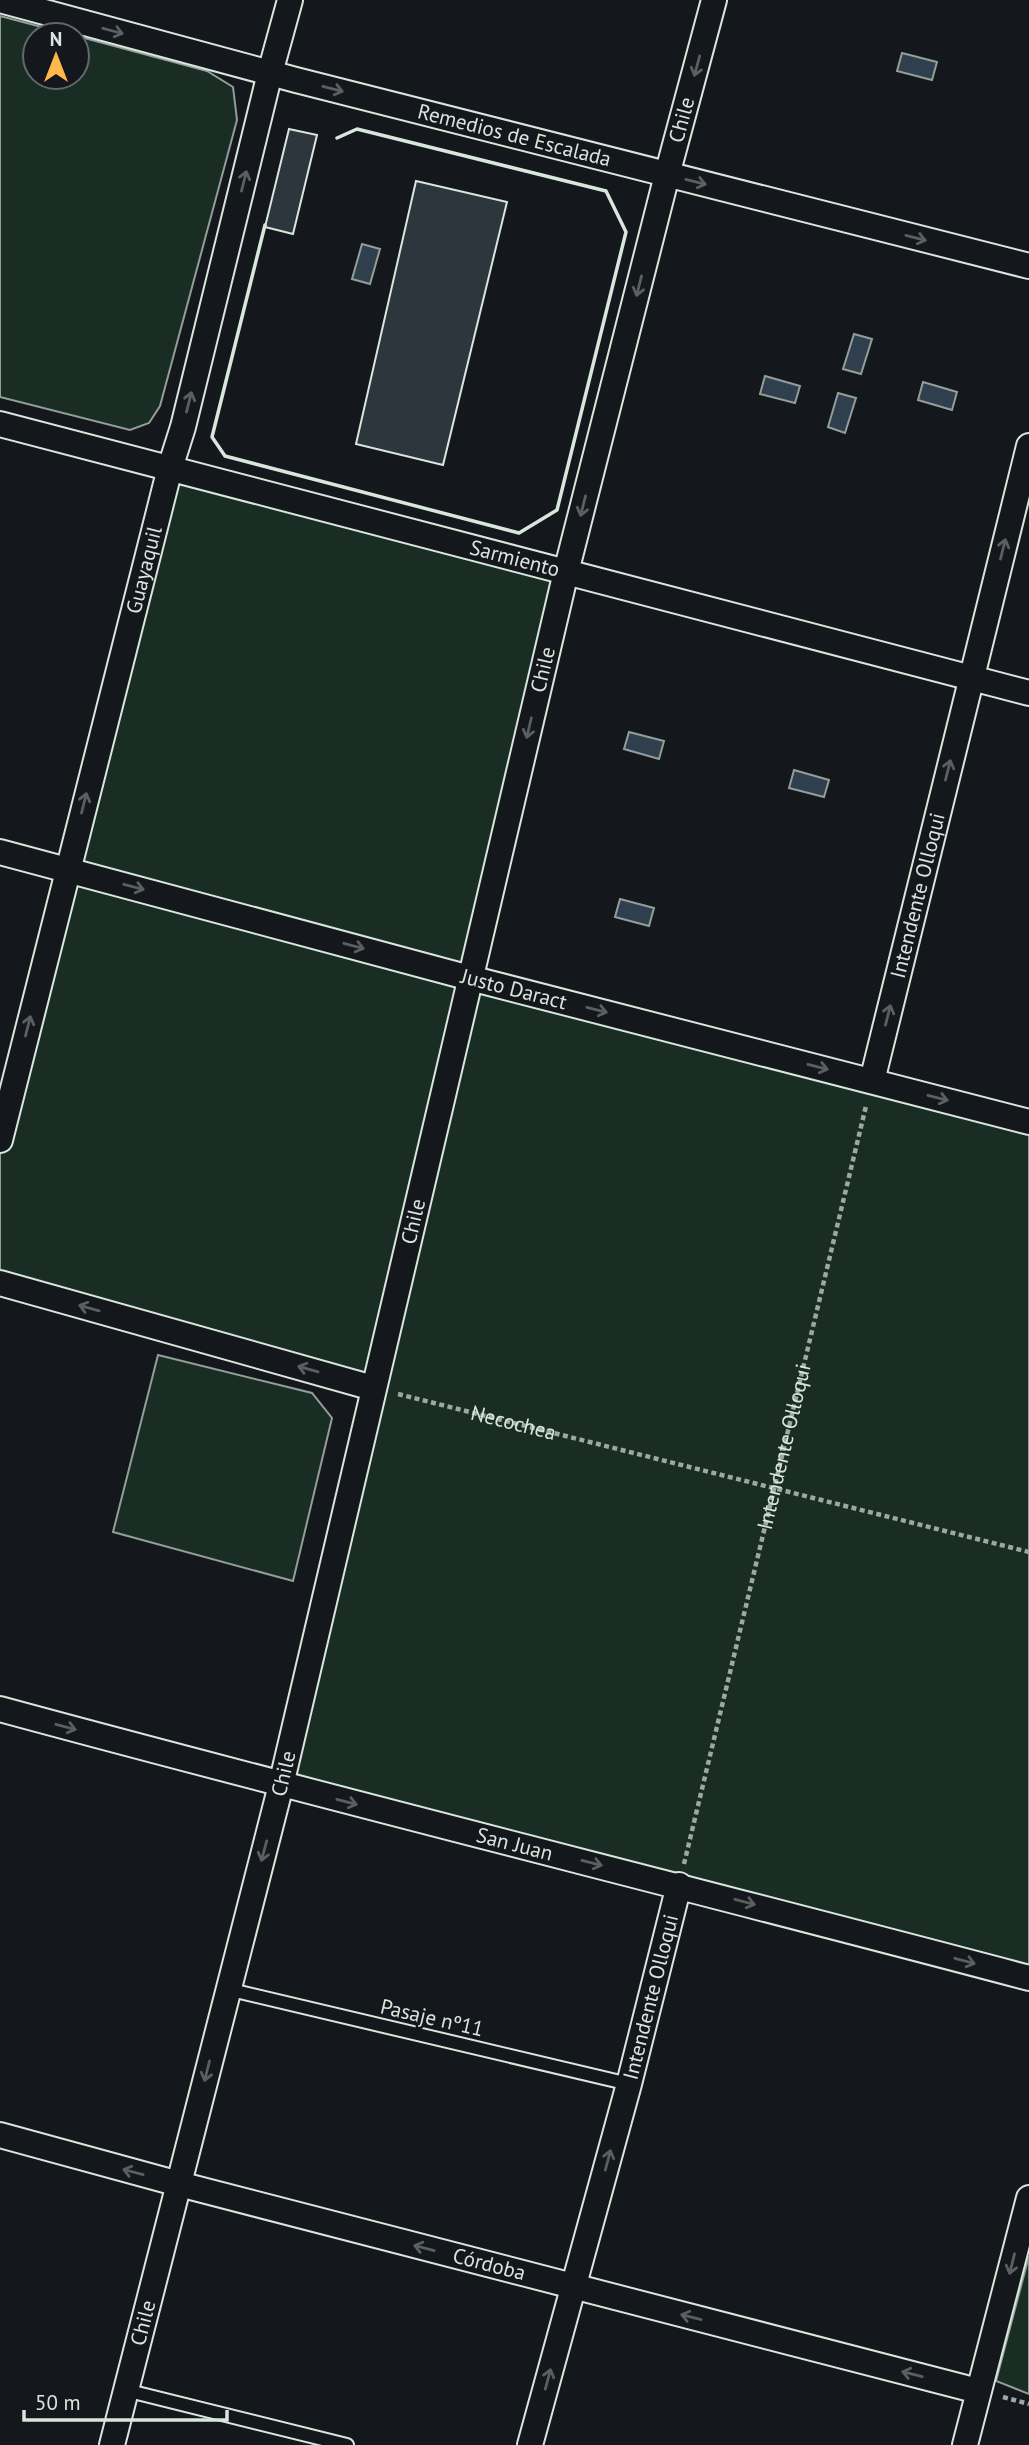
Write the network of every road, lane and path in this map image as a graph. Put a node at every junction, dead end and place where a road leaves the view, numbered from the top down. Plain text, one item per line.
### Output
1 (290, 0) edge
2 (714, 0) edge
3 (0, 1) edge
4 (270, 73) junction
5 (667, 175) junction
6 (1029, 266) edge
7 (0, 424) edge
8 (1029, 446) edge
9 (170, 468) junction
10 (566, 572) junction
11 (971, 678) junction
12 (1029, 693) edge
13 (0, 852) edge
14 (68, 870) junction
15 (470, 978) junction
16 (872, 1081) junction
17 (1029, 1122) edge
18 (0, 1140) edge
19 (0, 1283) edge
20 (373, 1388) junction
21 (775, 1488) junction
22 (1029, 1552) edge
23 (0, 1709) edge
24 (281, 1785) junction
25 (679, 1885) junction
26 (1029, 1978) edge
27 (227, 1989) junction
28 (629, 2084) junction
29 (0, 2135) edge
30 (179, 2184) junction
31 (1029, 2198) edge
32 (572, 2287) junction
33 (125, 2390) junction
34 (978, 2391) junction
35 (113, 2445) edge
36 (347, 2445) edge
37 (530, 2445) edge
38 (965, 2445) edge

1 - 4 street, Guayaquil
2 -> 5 street, Chile
3 -> 4 street, Remedios de Escalada
4 -> 5 street, Remedios de Escalada
9 -> 4 street, Guayaquil
5 -> 6 street, Remedios de Escalada
5 -> 10 street, Chile
7 - 9 street, Sarmiento
11 -> 8 street, Intendente Olloqui
9 - 10 street, Sarmiento
14 -> 9 street, Guayaquil
10 - 11 street, Sarmiento
10 -> 15 street, Chile
11 - 12 street, Sarmiento
16 -> 11 street, Intendente Olloqui
13 - 14 street, Justo Daract
14 -> 15 street, Justo Daract
18 -> 14 street, Guayaquil
15 -> 16 street, Justo Daract
15 - 20 street, Chile
16 -> 17 street, Justo Daract
16 - 21 path, Intendente Olloqui
20 -> 19 street
20 - 21 path, Necochea
20 - 24 street, Chile
21 - 22 path, Necochea
21 - 25 path, Intendente Olloqui
23 -> 24 street, San Juan
24 -> 25 street, San Juan
24 -> 27 street, Chile
25 -> 26 street, San Juan
25 - 28 street, Intendente Olloqui
27 - 28 lane, Pasaje nº11
27 -> 30 street, Chile
32 -> 28 street, Intendente Olloqui
30 -> 29 street, Córdoba
32 -> 30 street, Córdoba
30 - 33 street, Chile
31 -> 34 street
34 -> 32 street, Córdoba
37 -> 32 street, Intendente Olloqui
33 - 35 street, Chile
33 - 36 lane
34 - 38 street

